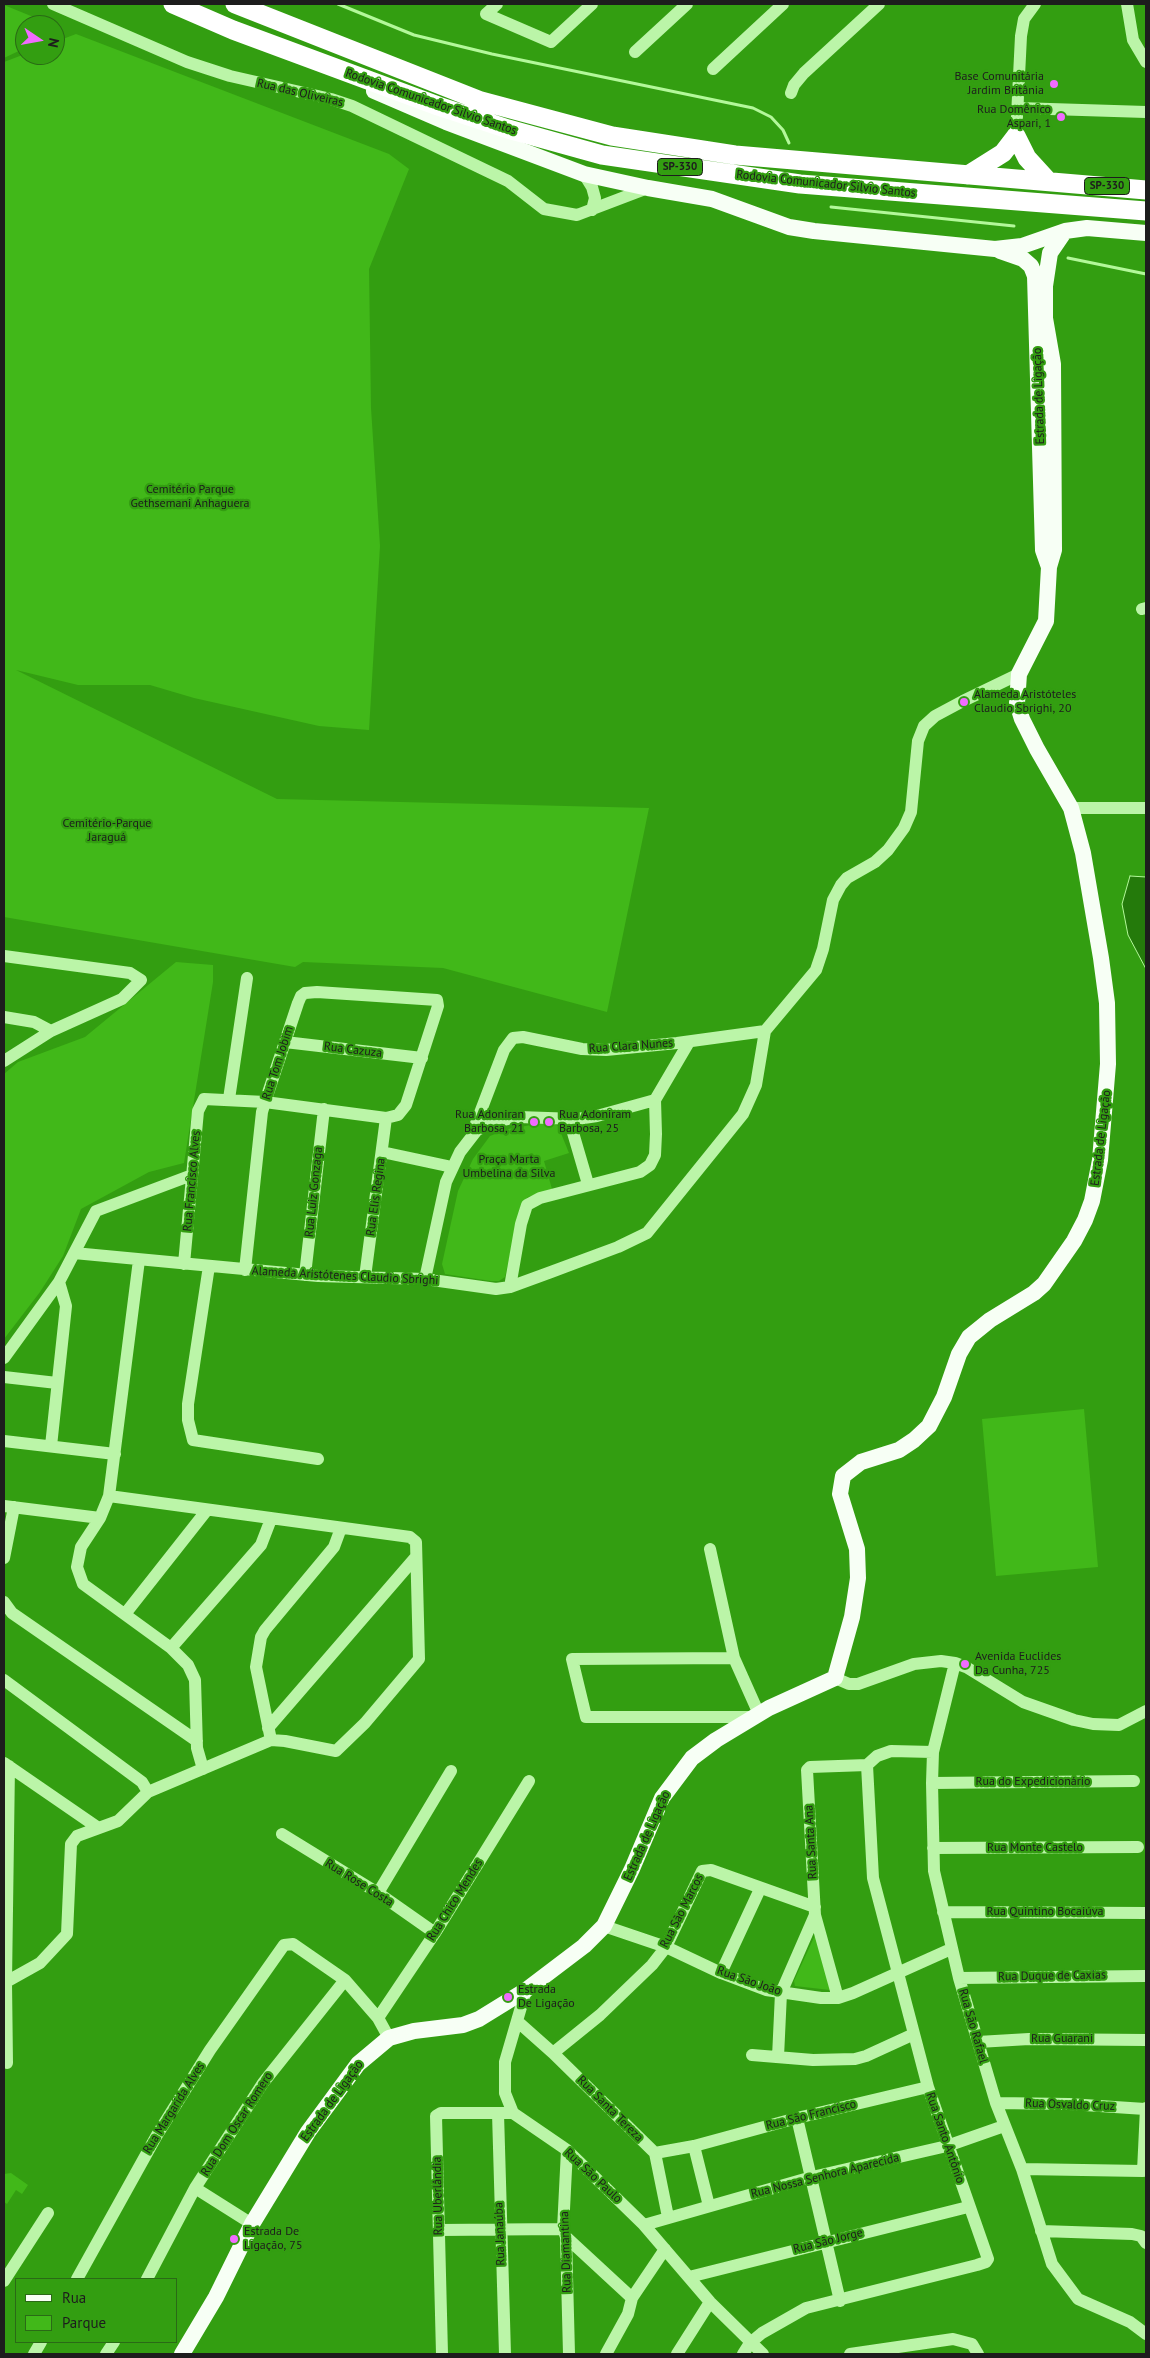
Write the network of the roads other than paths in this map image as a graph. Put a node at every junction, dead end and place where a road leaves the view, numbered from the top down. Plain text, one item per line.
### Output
1 (54, 4) edge
2 (173, 4) edge
3 (235, 4) edge
4 (497, 4) edge
5 (592, 4) edge
6 (687, 4) edge
7 (783, 4) edge
8 (879, 4) edge
9 (1036, 4) edge
10 (1127, 4) edge
11 (290, 52) junction
12 (635, 52) dead end
13 (1146, 62) edge
14 (713, 69) dead end
15 (791, 94) dead end
16 (1018, 108) junction
17 (1146, 112) edge
18 (1016, 136) junction
19 (584, 174) junction
20 (968, 176) junction
21 (1048, 181) junction
22 (648, 188) junction
23 (1146, 190) edge
24 (592, 210) junction
25 (1146, 211) edge
26 (1065, 232) junction
27 (1146, 233) edge
28 (995, 249) junction
29 (1049, 567) junction
30 (1019, 674) junction
31 (1071, 808) junction
32 (1146, 808) edge
33 (4, 956) edge
34 (247, 978) dead end
35 (4, 1017) edge
36 (51, 1031) junction
37 (765, 1031) junction
38 (285, 1042) junction
39 (689, 1042) junction
40 (422, 1058) junction
41 (4, 1061) edge
42 (229, 1099) junction
43 (655, 1100) junction
44 (265, 1102) junction
45 (324, 1109) junction
46 (386, 1118) junction
47 (569, 1119) junction
48 (472, 1134) junction
49 (382, 1152) junction
50 (452, 1167) junction
51 (192, 1175) junction
52 (588, 1184) junction
53 (74, 1253) junction
54 (139, 1260) junction
55 (184, 1264) junction
56 (209, 1266) junction
57 (245, 1270) junction
58 (305, 1275) junction
59 (366, 1276) junction
60 (426, 1279) junction
61 (59, 1282) junction
62 (510, 1287) junction
63 (4, 1358) edge
64 (4, 1377) edge
65 (58, 1383) junction
66 (4, 1441) edge
67 (50, 1446) junction
68 (115, 1454) junction
69 (318, 1459) dead end
70 (109, 1496) junction
71 (9, 1506) edge
72 (206, 1510) junction
73 (100, 1518) junction
74 (271, 1519) junction
75 (341, 1528) junction
76 (710, 1549) dead end
77 (4, 1558) edge
78 (415, 1558) junction
79 (4, 1602) edge
80 (125, 1614) junction
81 (171, 1648) junction
82 (734, 1658) junction
83 (955, 1663) junction
84 (835, 1678) junction
85 (4, 1680) edge
86 (1146, 1711) edge
87 (757, 1716) junction
88 (270, 1734) junction
89 (197, 1741) junction
90 (933, 1752) junction
91 (6, 1764) edge
92 (867, 1764) junction
93 (202, 1768) junction
94 (451, 1771) dead end
95 (528, 1781) dead end
96 (1134, 1782) dead end
97 (932, 1783) junction
98 (148, 1792) junction
99 (96, 1827) junction
100 (282, 1834) dead end
101 (1138, 1847) dead end
102 (933, 1848) junction
103 (760, 1889) junction
104 (378, 1894) junction
105 (815, 1911) junction
106 (943, 1912) junction
107 (1146, 1913) edge
108 (604, 1926) junction
109 (435, 1933) junction
110 (666, 1947) junction
111 (951, 1949) junction
112 (720, 1973) junction
113 (897, 1973) junction
114 (1145, 1976) edge
115 (959, 1978) junction
116 (345, 1980) junction
117 (6, 1982) junction
118 (526, 1990) junction
119 (781, 1993) junction
120 (838, 1998) junction
121 (378, 2018) junction
122 (517, 2021) junction
123 (914, 2034) junction
124 (389, 2038) junction
125 (1146, 2040) edge
126 (978, 2042) junction
127 (553, 2052) junction
128 (752, 2055) dead end
129 (778, 2057) junction
130 (7, 2063) dead end
131 (928, 2087) junction
132 (996, 2103) junction
133 (1146, 2108) edge
134 (498, 2113) junction
135 (513, 2113) junction
136 (797, 2118) junction
137 (1004, 2126) junction
138 (694, 2146) junction
139 (947, 2146) junction
140 (567, 2150) junction
141 (654, 2153) junction
142 (1022, 2169) junction
143 (812, 2177) junction
144 (196, 2188) junction
145 (709, 2206) junction
146 (968, 2207) junction
147 (48, 2213) dead end
148 (668, 2217) junction
149 (252, 2224) junction
150 (644, 2225) junction
151 (439, 2230) junction
152 (500, 2230) junction
153 (1041, 2231) junction
154 (564, 2233) junction
155 (1141, 2239) edge
156 (827, 2241) junction
157 (666, 2250) junction
158 (689, 2277) junction
159 (78, 2278) edge
160 (148, 2278) edge
161 (4, 2280) edge
162 (632, 2298) junction
163 (840, 2301) junction
164 (710, 2302) junction
165 (1146, 2333) edge
166 (40, 2343) edge
167 (113, 2343) edge
168 (750, 2343) junction
169 (34, 2354) edge
170 (106, 2354) edge
171 (182, 2354) edge
172 (442, 2354) edge
173 (505, 2354) edge
174 (570, 2354) edge
175 (606, 2354) edge
176 (677, 2354) edge
177 (744, 2354) edge
178 (763, 2354) edge
179 (850, 2354) edge
180 (978, 2354) edge

1 - 24 street, Rua das Oliveiras
2 - 11 highway, Rodovia Comunicador Silvio Santos / SP-330
3 - 20 highway, Rodovia Comunicador Silvio Santos / SP-330
4 - 5 street
6 - 12 street
7 - 14 street
8 - 15 street
9 - 16 street
10 - 13 street
11 - 19 main road
11 - 25 highway, Rodovia Comunicador Silvio Santos / SP-330
16 - 17 street
16 - 18 street
18 - 20 highway
18 - 21 highway
19 - 22 main road
19 - 24 street
20 - 21 highway, Rodovia Comunicador Silvio Santos / SP-330
21 - 23 highway, Rodovia Comunicador Silvio Santos / SP-330
22 - 24 street, Rua das Oliveiras
22 - 28 main road
26 - 27 main road
26 - 28 main road
26 - 29 main road, Estrada de Ligação
28 - 29 main road, Estrada de Ligação
29 - 30 main road, Estrada de Ligação
30 - 31 main road, Estrada de Ligação
30 - 37 street
31 - 32 street
31 - 84 main road, Estrada de Ligação
33 - 36 street
34 - 42 street
35 - 36 street
36 - 41 street
37 - 39 street, Rua Clara Nunes
37 - 62 street, Alameda Aristótenes Claudio Sbrighi
38 - 40 street, Rua Cazuza
38 - 40 street, Rua Tom Jobim
38 - 44 street, Rua Tom Jobim
39 - 43 street
39 - 48 street, Rua Clara Nunes
40 - 46 street
42 - 44 street
42 - 51 street, Rua Francisco Alves
43 - 47 street
43 - 52 street
44 - 45 street
44 - 57 street, Rua Tom Jobim
45 - 46 street
45 - 58 street, Rua Luiz Gonzaga
46 - 49 street, Rua Elis Regina
47 - 48 street
47 - 52 street
48 - 50 street
49 - 50 street
49 - 59 street, Rua Elis Regina
50 - 60 street
51 - 53 street
51 - 55 street, Rua Francisco Alves
52 - 62 street
53 - 54 street, Alameda Aristótenes Claudio Sbrighi
53 - 61 street
54 - 55 street, Alameda Aristótenes Claudio Sbrighi
54 - 68 street
55 - 56 street, Alameda Aristótenes Claudio Sbrighi
56 - 57 street, Alameda Aristótenes Claudio Sbrighi
56 - 69 street
57 - 58 street, Alameda Aristótenes Claudio Sbrighi
58 - 59 street, Alameda Aristótenes Claudio Sbrighi
59 - 60 street, Alameda Aristótenes Claudio Sbrighi
60 - 62 street, Alameda Aristótenes Claudio Sbrighi
61 - 63 street
61 - 65 street
64 - 65 street
65 - 67 street
66 - 67 street
67 - 68 street
68 - 70 street
70 - 72 street
70 - 73 street
71 - 73 street
71 - 77 street
72 - 74 street
72 - 80 street
73 - 80 street
74 - 75 street
74 - 81 street
75 - 78 street
75 - 88 street
76 - 82 street
78 - 88 street
78 - 88 street
79 - 89 street
80 - 81 street
81 - 89 street
82 - 87 street
82 - 87 street
83 - 84 street
83 - 86 street
83 - 90 street, Rua São Rafael
84 - 87 main road, Estrada de Ligação
85 - 98 street
87 - 108 main road, Estrada de Ligação
88 - 93 street
89 - 93 street
90 - 92 street
90 - 97 street, Rua São Rafael
91 - 99 street
91 - 117 street
92 - 105 street, Rua Santa Ana
92 - 113 street, Rua Santo Antônio
93 - 98 street
94 - 104 street
95 - 109 street, Rua Chico Mendes
96 - 97 street, Rua do Expedicionário
97 - 102 street, Rua São Rafael
98 - 99 street
99 - 117 street
100 - 104 street, Rua Rose Costa
101 - 102 street, Rua Monte Castelo
102 - 106 street, Rua São Rafael
103 - 105 street, Rua São Marcos
103 - 110 street, Rua São Marcos
103 - 112 street
104 - 109 street, Rua Rose Costa
105 - 119 street, Rua Santa Ana
105 - 120 street, Rua Santa Ana
106 - 107 street, Rua Quintino Bocaiúva
106 - 111 street, Rua São Rafael
108 - 110 street, Rua São João
108 - 118 main road, Estrada de Ligação
109 - 121 street, Rua Chico Mendes
110 - 112 street, Rua São João
110 - 127 street, Rua São Marcos
111 - 113 street, Rua São João
111 - 115 street, Rua São Rafael
112 - 119 street, Rua São João
113 - 120 street, Rua São João
113 - 123 street, Rua Santo Antônio
114 - 115 street, Rua Duque de Caxias
115 - 126 street, Rua São Rafael
116 - 121 street
116 - 144 street, Rua Dom Oscar Romero
116 - 159 street, Rua Margarida Alves
117 - 130 street
118 - 122 street
118 - 124 main road, Estrada de Ligação
119 - 120 street, Rua São João
119 - 129 street, Rua Santa Ana
121 - 124 street
122 - 127 street, Rua Santa Tereza
122 - 135 street
123 - 129 street
123 - 131 street, Rua Santo Antônio
124 - 149 main road, Estrada de Ligação
125 - 126 street, Rua Guarani
126 - 132 street, Rua São Rafael
127 - 141 street, Rua Santa Tereza
128 - 129 street
131 - 136 street, Rua São Francisco
131 - 139 street, Rua Santo Antônio
132 - 133 street, Rua Osvaldo Cruz
132 - 137 street, Rua São Rafael
133 - 142 street
134 - 135 street, Rua Uberlândia
134 - 151 street, Rua Uberlândia
134 - 152 street, Rua Janaúba
135 - 140 street, Rua São Paulo
136 - 138 street, Rua São Francisco
136 - 143 street
137 - 139 street, Rua Nossa Senhora Aparecida
137 - 142 street, Rua São Rafael
138 - 141 street, Rua São Francisco
138 - 145 street
139 - 143 street, Rua Nossa Senhora Aparecida
139 - 146 street, Rua Santo Antônio
140 - 150 street, Rua São Paulo
140 - 154 street, Rua Diamantina
141 - 148 street
142 - 153 street, Rua São Rafael
143 - 145 street, Rua Nossa Senhora Aparecida
143 - 156 street
144 - 149 street
144 - 160 street, Rua Dom Oscar Romero
145 - 148 street, Rua Nossa Senhora Aparecida
146 - 156 street, Rua São Jorge
146 - 163 street, Rua Santo Antônio
147 - 161 street
148 - 150 street, Rua Nossa Senhora Aparecida
149 - 171 main road, Estrada de Ligação
150 - 157 street, Rua São Paulo
151 - 152 street
151 - 172 street, Rua Uberlândia
152 - 154 street
152 - 173 street, Rua Janaúba
153 - 155 street
153 - 165 street, Rua São Rafael
154 - 162 street
154 - 174 street, Rua Diamantina
156 - 158 street, Rua São Jorge
156 - 163 street
157 - 158 street, Rua São Paulo
157 - 162 street
158 - 164 street, Rua São Paulo
162 - 175 street
163 - 168 street, Rua Santo Antônio
164 - 168 street, Rua São Paulo
164 - 176 street
166 - 169 street
167 - 170 street
168 - 177 street
168 - 178 street, Rua São Paulo
179 - 180 street

